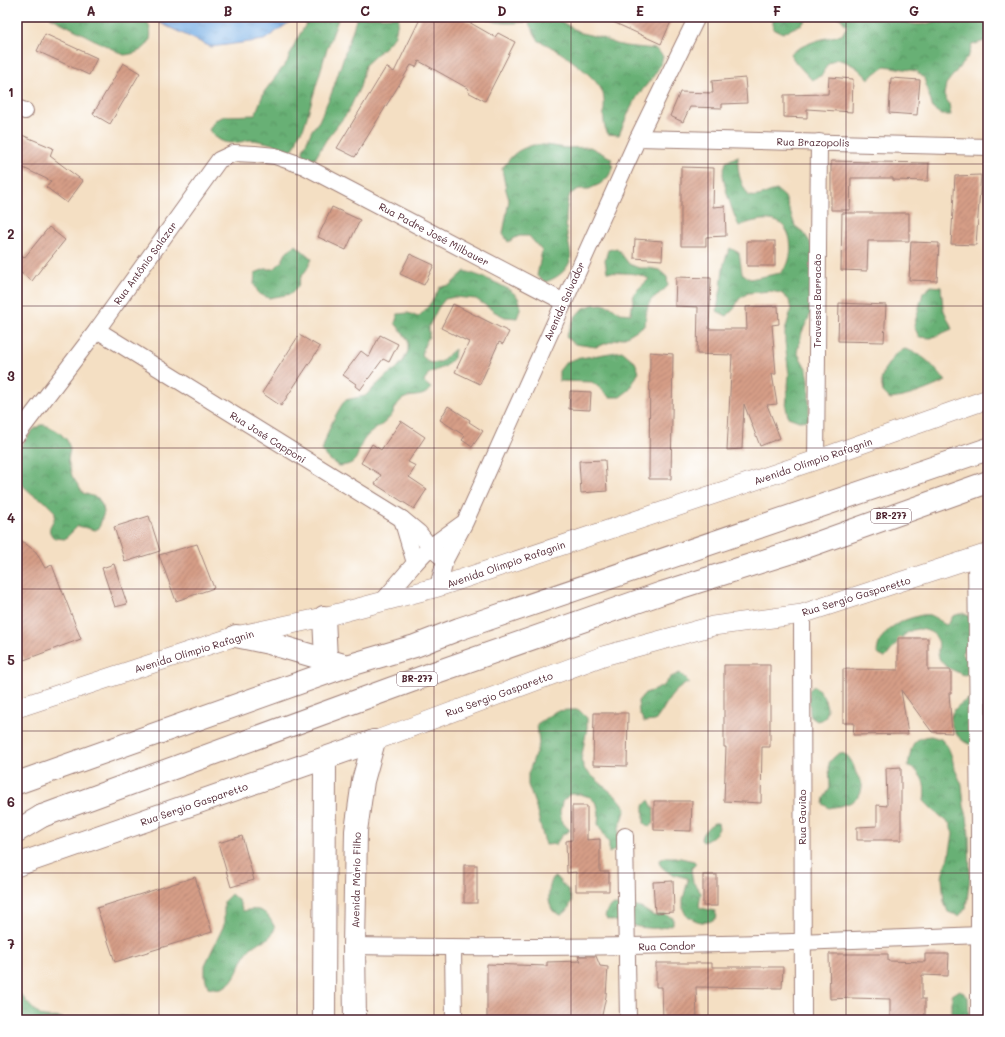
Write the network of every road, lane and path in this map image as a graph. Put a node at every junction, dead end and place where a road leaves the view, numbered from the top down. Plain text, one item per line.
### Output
1 (697, 17) edge
2 (638, 138) junction
3 (819, 142) junction
4 (988, 147) edge
5 (304, 166) joint
6 (564, 302) junction
7 (97, 330) junction
8 (988, 399) edge
9 (19, 429) edge
10 (988, 449) edge
11 (816, 460) junction
12 (983, 484) edge
13 (402, 519) junction
14 (465, 522) junction
15 (430, 547) junction
16 (982, 555) edge
17 (446, 560) junction
18 (415, 563) junction
19 (438, 587) junction
20 (382, 602) junction
21 (802, 614) junction
22 (324, 617) junction
23 (236, 636) junction
24 (336, 663) junction
25 (17, 708) edge
26 (374, 741) junction
27 (325, 759) junction
28 (17, 783) edge
29 (42, 816) junction
30 (17, 824) edge
31 (984, 828) edge
32 (17, 831) edge
33 (625, 836) dead end
34 (17, 865) edge
35 (980, 935) junction
36 (802, 943) junction
37 (354, 946) junction
38 (628, 946) junction
39 (453, 948) junction
40 (324, 1020) edge
41 (355, 1020) edge
42 (454, 1020) edge
43 (628, 1020) edge
44 (803, 1020) edge
45 (979, 1020) edge

1 - 2 street, Avenida Salvador
2 - 3 street, Rua Brazopolis
2 - 6 street, Avenida Salvador
3 - 4 street, Rua Brazopolis
3 - 11 street, Travessa Barracão
5 - 6 street, Rua Padre José Milbauer
5 - 7 street, Rua Antônio Salazar
6 - 14 street, Avenida Salvador
7 - 9 street, Rua Antônio Salazar
7 - 13 street, Rua José Capponi
8 - 11 street, Avenida Olímpio Rafagnin
10 - 24 main road
11 - 19 street, Avenida Olímpio Rafagnin
12 - 29 main road, BR-277
13 - 15 street, Rua José Capponi
13 - 18 street
14 - 15 street
14 - 17 street, Avenida Salvador
15 - 17 street, Rua José Capponi
15 - 18 street
16 - 21 street, Rua Sergio Gasparetto
16 - 31 street
17 - 19 street, Avenida Salvador
18 - 20 street
19 - 20 street, Avenida Olímpio Rafagnin
20 - 22 street, Avenida Olímpio Rafagnin
21 - 26 street, Rua Sergio Gasparetto
21 - 36 street, Rua Gavião
22 - 23 street, Avenida Olímpio Rafagnin
22 - 24 main road
23 - 24 main road
23 - 25 street, Avenida Olímpio Rafagnin
24 - 28 main road
26 - 27 main road, Rua Sergio Gasparetto
26 - 37 main road, Avenida Mário Filho
27 - 34 main road, Rua Sergio Gasparetto
27 - 40 main road
29 - 30 main road, BR-277
29 - 32 main road
31 - 35 street
33 - 38 street
35 - 36 street, Rua Condor
35 - 45 street
36 - 38 street, Rua Condor
36 - 44 street, Rua Gavião
37 - 39 street, Rua Condor
37 - 41 main road, Avenida Mário Filho
38 - 39 street, Rua Condor
38 - 43 street
39 - 42 street

